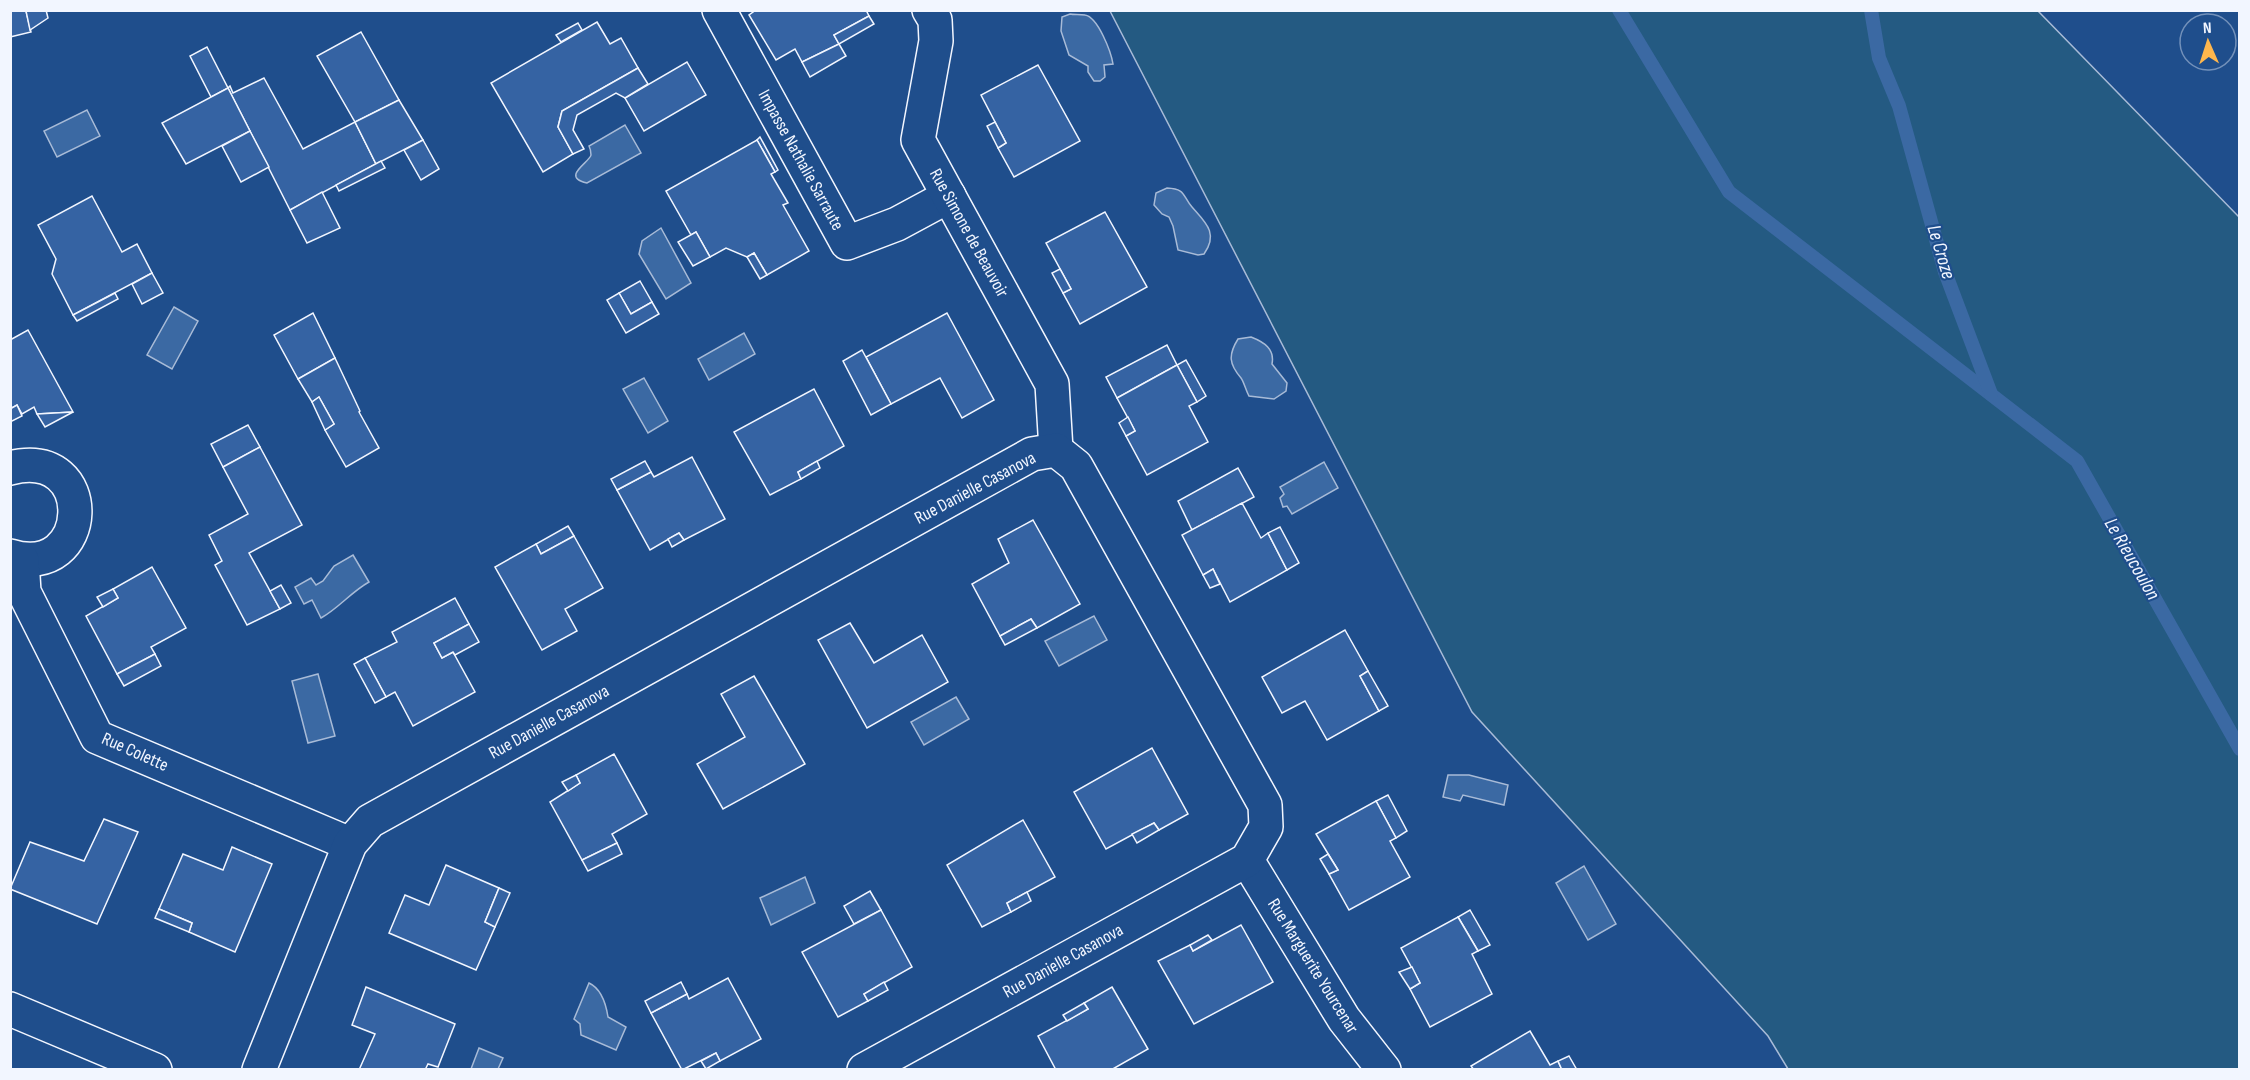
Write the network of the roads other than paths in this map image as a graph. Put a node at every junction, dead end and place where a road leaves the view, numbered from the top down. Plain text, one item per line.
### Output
1 (719, 10) edge
2 (929, 10) edge
3 (949, 196) junction
4 (1056, 450) junction
5 (10, 468) edge
6 (16, 558) edge
7 (350, 844) junction
8 (1247, 860) junction
9 (10, 1009) edge
10 (155, 1070) edge
11 (259, 1070) edge
12 (864, 1070) edge
13 (1384, 1070) edge

1 - 3 street, Impasse Nathalie Sarraute
2 - 3 street, Rue Simone de Beauvoir
3 - 4 street, Rue Simone de Beauvoir
4 - 7 street, Rue Danielle Casanova
4 - 8 street, Rue Danielle Casanova
5 - 6 street, Rue Colette
6 - 7 street, Rue Colette
7 - 11 street, Rue Danielle Casanova
8 - 12 street, Rue Danielle Casanova
8 - 13 street, Rue Marguerite Yourcenar
9 - 10 street

